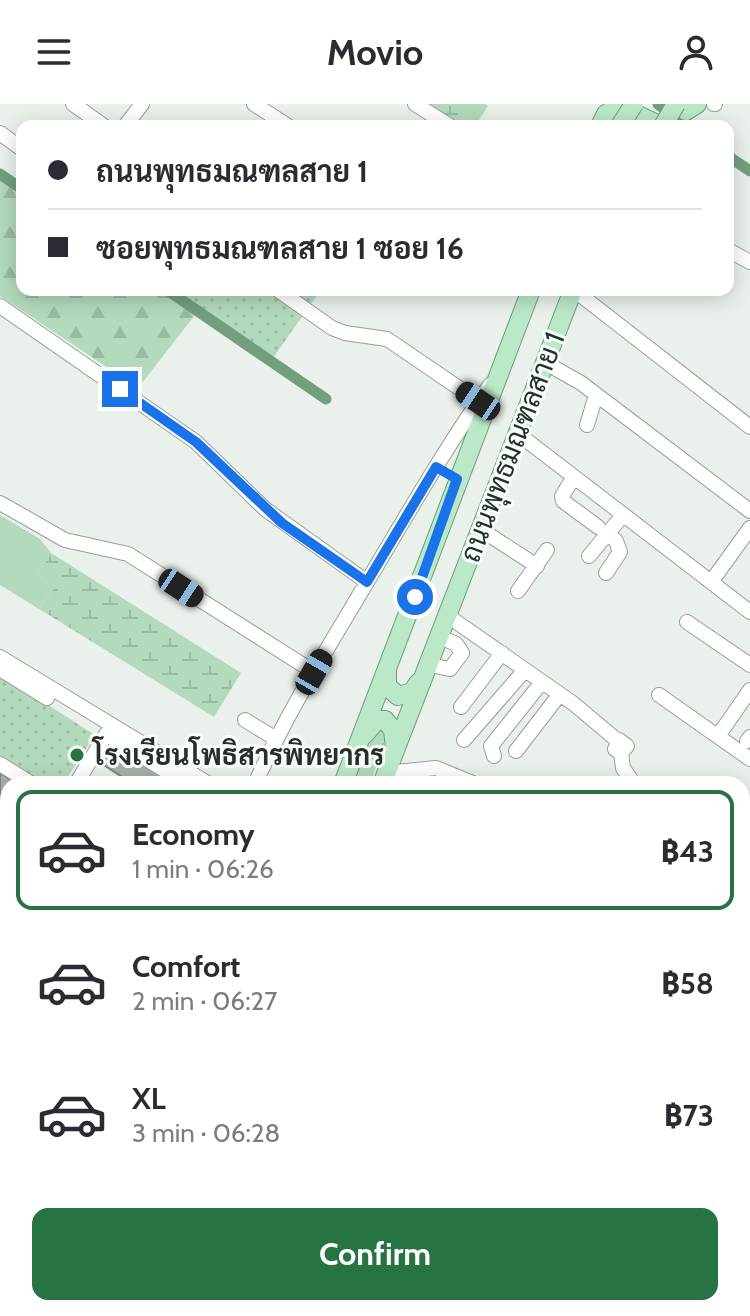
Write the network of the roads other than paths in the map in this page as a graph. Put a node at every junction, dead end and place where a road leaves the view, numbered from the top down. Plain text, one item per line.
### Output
1 (73, 104) edge
2 (142, 104) edge
3 (254, 104) edge
4 (415, 104) edge
5 (675, 104) edge
6 (697, 104) edge
7 (96, 120) edge
8 (130, 120) edge
9 (279, 120) edge
10 (440, 120) edge
11 (603, 120) edge
12 (649, 120) edge
13 (287, 296) edge
14 (529, 296) edge
15 (572, 296) edge
16 (582, 296) edge
17 (0, 306) edge
18 (544, 362) junction
19 (494, 379) junction
20 (596, 395) junction
21 (478, 401) junction
22 (587, 425) dead end
23 (750, 427) edge
24 (517, 433) junction
25 (436, 467) junction
26 (574, 477) junction
27 (457, 479) junction
28 (0, 503) edge
29 (750, 511) edge
30 (623, 515) junction
31 (750, 528) edge
32 (480, 529) junction
33 (603, 530) junction
34 (547, 550) dead end
35 (589, 556) dead end
36 (537, 566) junction
37 (606, 573) dead end
38 (367, 582) junction
39 (711, 582) junction
40 (518, 591) dead end
41 (750, 612) edge
42 (448, 616) junction
43 (687, 622) dead end
44 (502, 653) junction
45 (0, 657) edge
46 (750, 665) edge
47 (0, 669) edge
48 (428, 669) junction
49 (525, 670) junction
50 (387, 671) junction
51 (314, 672) junction
52 (542, 682) junction
53 (750, 690) edge
54 (560, 694) junction
55 (659, 695) dead end
56 (461, 707) dead end
57 (245, 720) dead end
58 (106, 734) junction
59 (718, 736) junction
60 (276, 739) junction
61 (360, 740) junction
62 (464, 740) dead end
63 (396, 749) junction
64 (516, 751) dead end
65 (494, 756) dead end
66 (750, 759) edge
67 (0, 764) edge
68 (19, 776) edge
69 (81, 776) edge
70 (174, 776) edge
71 (196, 776) edge
72 (259, 776) edge
73 (346, 776) edge
74 (385, 776) edge
75 (394, 776) edge
76 (449, 776) edge
77 (626, 776) edge

1 - 7 street
2 - 8 street
3 - 9 street
4 - 10 street
5 - 6 main road
11 - 12 main road
13 - 21 street
14 - 19 main road, ถนนพุทธมณฑลสาย 1
15 - 18 main road, ถนนพุทธมณฑลสาย 1
16 - 23 street
17 - 38 street
18 - 20 street
18 - 24 main road, ถนนพุทธมณฑลสาย 1
19 - 21 street
19 - 27 main road, ถนนพุทธมณฑลสาย 1
20 - 22 street
20 - 29 street
21 - 25 street
24 - 26 street
24 - 32 main road, ถนนพุทธมณฑลสาย 1
25 - 27 street
25 - 38 street
26 - 30 street
26 - 33 street
27 - 50 main road, ถนนพุทธมณฑลสาย 1
28 - 51 street
30 - 33 street
30 - 39 street
31 - 39 street
32 - 36 street
32 - 42 main road, ถนนพุทธมณฑลสาย 1
33 - 35 street
33 - 37 street
34 - 36 street
36 - 40 street
38 - 51 street
39 - 41 street
42 - 44 street
42 - 48 main road, ถนนพุทธมณฑลสาย 1
43 - 46 street
44 - 49 street
44 - 56 street
45 - 71 street
47 - 58 street
48 - 50 main road
48 - 63 main road, ถนนพุทธมณฑลสาย 1
49 - 52 street
49 - 62 street
50 - 61 main road, ถนนพุทธมณฑลสาย 1
51 - 60 street
52 - 54 street
52 - 65 street
53 - 59 street
54 - 64 street
54 - 77 street
55 - 59 street
57 - 60 street
58 - 69 street
58 - 70 street
59 - 66 street
60 - 72 street
61 - 63 main road
61 - 73 main road, ถนนพุทธมณฑลสาย 1
63 - 74 main road, ถนนพุทธมณฑลสาย 1
67 - 68 street
75 - 76 street

